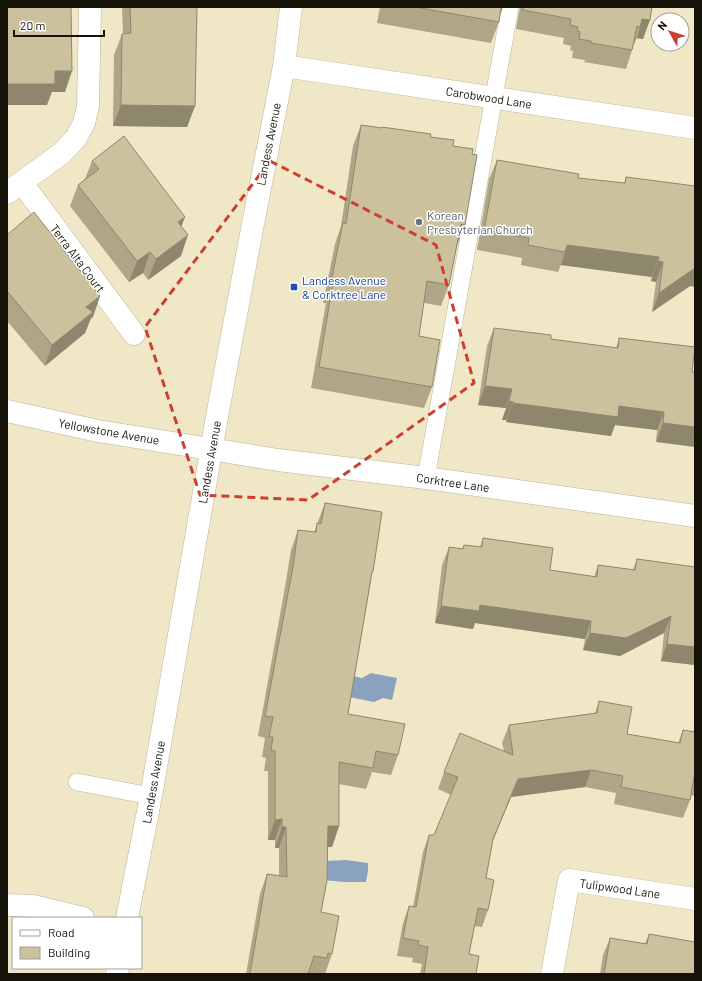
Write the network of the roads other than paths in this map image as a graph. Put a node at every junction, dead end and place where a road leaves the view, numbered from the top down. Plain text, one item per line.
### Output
1 (90, 7) edge
2 (290, 7) edge
3 (510, 7) edge
4 (284, 66) junction
5 (494, 97) junction
6 (695, 128) edge
7 (14, 188) edge
8 (134, 334) dead end
9 (7, 411) edge
10 (212, 448) junction
11 (426, 478) junction
12 (695, 516) edge
13 (78, 782) dead end
14 (150, 796) junction
15 (695, 899) edge
16 (7, 905) edge
17 (79, 917) edge
18 (127, 917) edge
19 (552, 974) edge

1 - 7 street
2 - 4 street, Landess Avenue
3 - 5 lane
4 - 5 street, Carobwood Lane
4 - 10 street, Landess Avenue
5 - 6 street, Carobwood Lane
5 - 11 lane
7 - 8 street, Terra Alta Court
9 - 10 street, Yellowstone Avenue
10 - 11 street, Corktree Lane
10 - 14 street, Landess Avenue
11 - 12 street, Corktree Lane
13 - 14 lane
14 - 18 street, Landess Avenue
15 - 19 street, Tulipwood Lane
16 - 17 street

